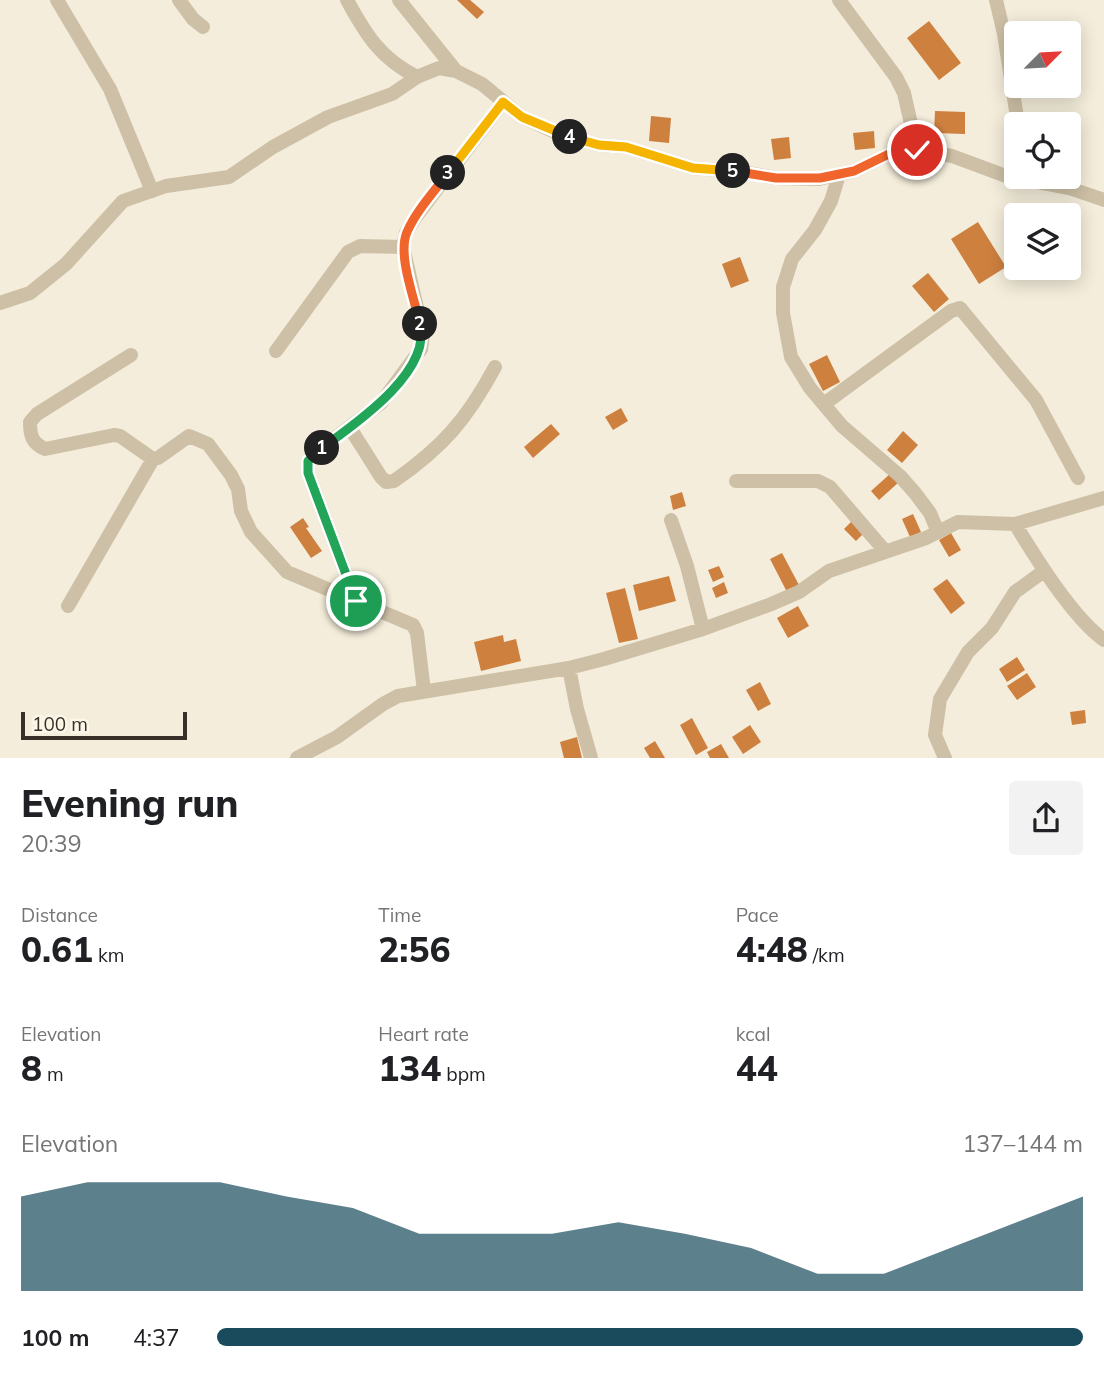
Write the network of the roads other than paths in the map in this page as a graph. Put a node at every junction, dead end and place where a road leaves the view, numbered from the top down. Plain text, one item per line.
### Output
1 (57, 0) edge
2 (179, 0) edge
3 (347, 0) edge
4 (399, 0) edge
5 (839, 0) edge
6 (996, 0) edge
7 (203, 27) dead end
8 (456, 71) junction
9 (417, 77) junction
10 (503, 102) junction
11 (1015, 112) edge
12 (917, 150) junction
13 (839, 175) junction
14 (1004, 175) edge
15 (1072, 189) edge
16 (152, 191) junction
17 (1104, 200) edge
18 (403, 247) junction
19 (0, 303) edge
20 (276, 351) dead end
21 (131, 355) dead end
22 (495, 367) dead end
23 (824, 404) junction
24 (350, 428) junction
25 (153, 459) junction
26 (1078, 478) dead end
27 (736, 481) dead end
28 (1104, 498) edge
29 (671, 520) dead end
30 (1015, 524) junction
31 (938, 532) junction
32 (885, 551) junction
33 (1044, 571) junction
34 (356, 601) junction
35 (68, 606) dead end
36 (703, 629) junction
37 (1104, 640) edge
38 (569, 668) junction
39 (424, 691) junction
40 (943, 757) edge
41 (297, 758) edge
42 (591, 758) edge

1 - 16 street
2 - 7 street
3 - 9 street
4 - 8 street
5 - 12 street
6 - 11 street
8 - 9 street
8 - 10 street
9 - 16 street
10 - 13 street
10 - 18 street
12 - 13 street
12 - 14 street
13 - 23 street
15 - 17 street
16 - 19 street
18 - 20 street
18 - 24 street
21 - 25 street
22 - 24 street
23 - 26 street
23 - 31 street
24 - 34 street
25 - 34 street
25 - 35 street
27 - 32 street
28 - 30 street
29 - 36 street
30 - 31 street
30 - 33 street
31 - 32 street
32 - 36 street
33 - 37 street
33 - 40 street
34 - 39 street
36 - 38 street
38 - 39 street
38 - 42 street
39 - 41 street

